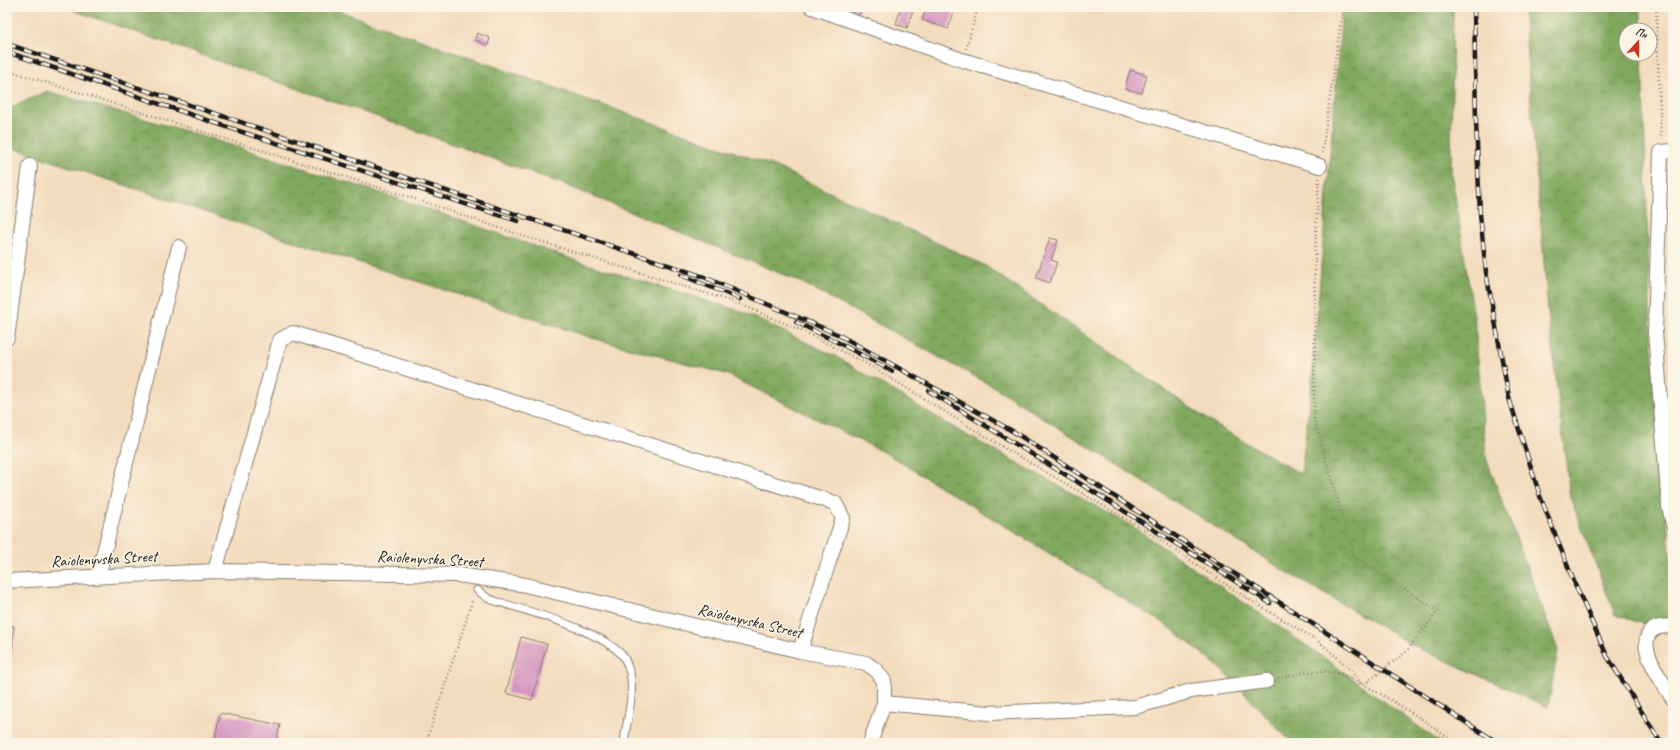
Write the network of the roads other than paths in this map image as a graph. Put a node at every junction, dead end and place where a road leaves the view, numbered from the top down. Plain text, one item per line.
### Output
1 (812, 7) edge
2 (1667, 151) edge
3 (30, 166) dead end
4 (1320, 166) road end
5 (179, 247) dead end
6 (7, 338) edge
7 (1671, 506) edge
8 (1673, 524) edge
9 (215, 571) junction
10 (98, 577) junction
11 (7, 581) edge
12 (479, 584) junction
13 (1673, 626) edge
14 (800, 650) junction
15 (1267, 681) road end
16 (1673, 699) edge
17 (884, 703) junction
18 (624, 743) edge
19 (870, 743) edge

1 - 4 street
2 - 7 street
3 - 6 street
5 - 10 street
7 - 8 street
9 - 10 street, Raiolenyvska Street
9 - 12 street, Raiolenyvska Street
9 - 14 street
10 - 11 street, Raiolenyvska Street
12 - 14 street, Raiolenyvska Street
12 - 18 lane
13 - 16 street
14 - 17 street, Raiolenyvska Street
15 - 17 street
17 - 19 street

